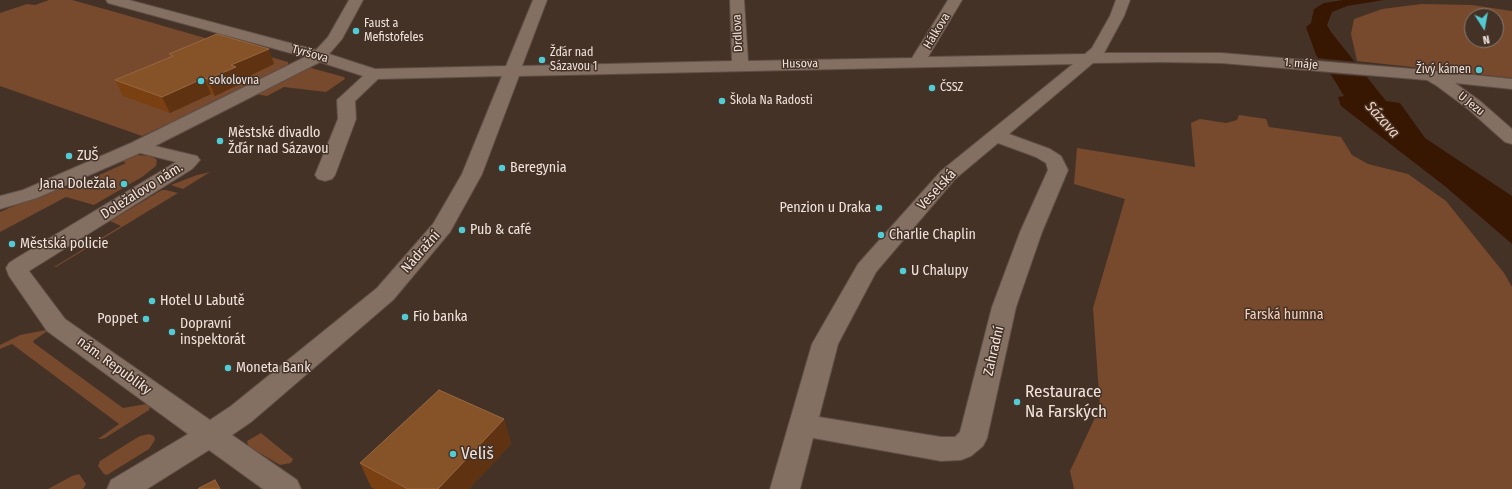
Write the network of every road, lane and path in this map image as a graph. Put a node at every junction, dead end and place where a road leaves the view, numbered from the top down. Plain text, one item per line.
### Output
1 (113, 0) edge
2 (356, 0) edge
3 (540, 0) edge
4 (737, 0) edge
5 (955, 0) edge
6 (1123, 0) edge
7 (319, 56) junction
8 (1090, 57) junction
9 (918, 61) junction
10 (740, 66) junction
11 (511, 71) junction
12 (374, 74) junction
13 (1418, 74) junction
14 (1512, 84) edge
15 (997, 136) junction
16 (1512, 138) edge
17 (138, 147) junction
18 (325, 175) dead end
19 (0, 203) edge
20 (28, 286) joint
21 (803, 425) junction
22 (210, 435) junction
23 (122, 489) edge
24 (286, 489) edge
25 (785, 489) edge

1 - 7 street, Tyršova
2 - 7 street
3 - 11 street, Nádražní
4 - 10 street, Drdlova
5 - 9 street, Hálkova
6 - 8 street, Veselská
7 - 12 street, Tyršova
7 - 17 street
8 - 9 street, Husova
8 - 13 street, 1. máje
8 - 15 street, Veselská
9 - 10 street, Husova
10 - 11 street, Husova
11 - 12 street, Tyršova
11 - 22 street, Nádražní
12 - 18 street
13 - 14 street, 1. máje
13 - 16 street, U Jezu
15 - 21 street, Veselská
15 - 21 street, Zahradní
17 - 19 street
17 - 20 street, Doležalovo nám.
20 - 22 street, nám. Republiky
21 - 25 street, Veselská
22 - 23 street
22 - 24 street, nám. Republiky

